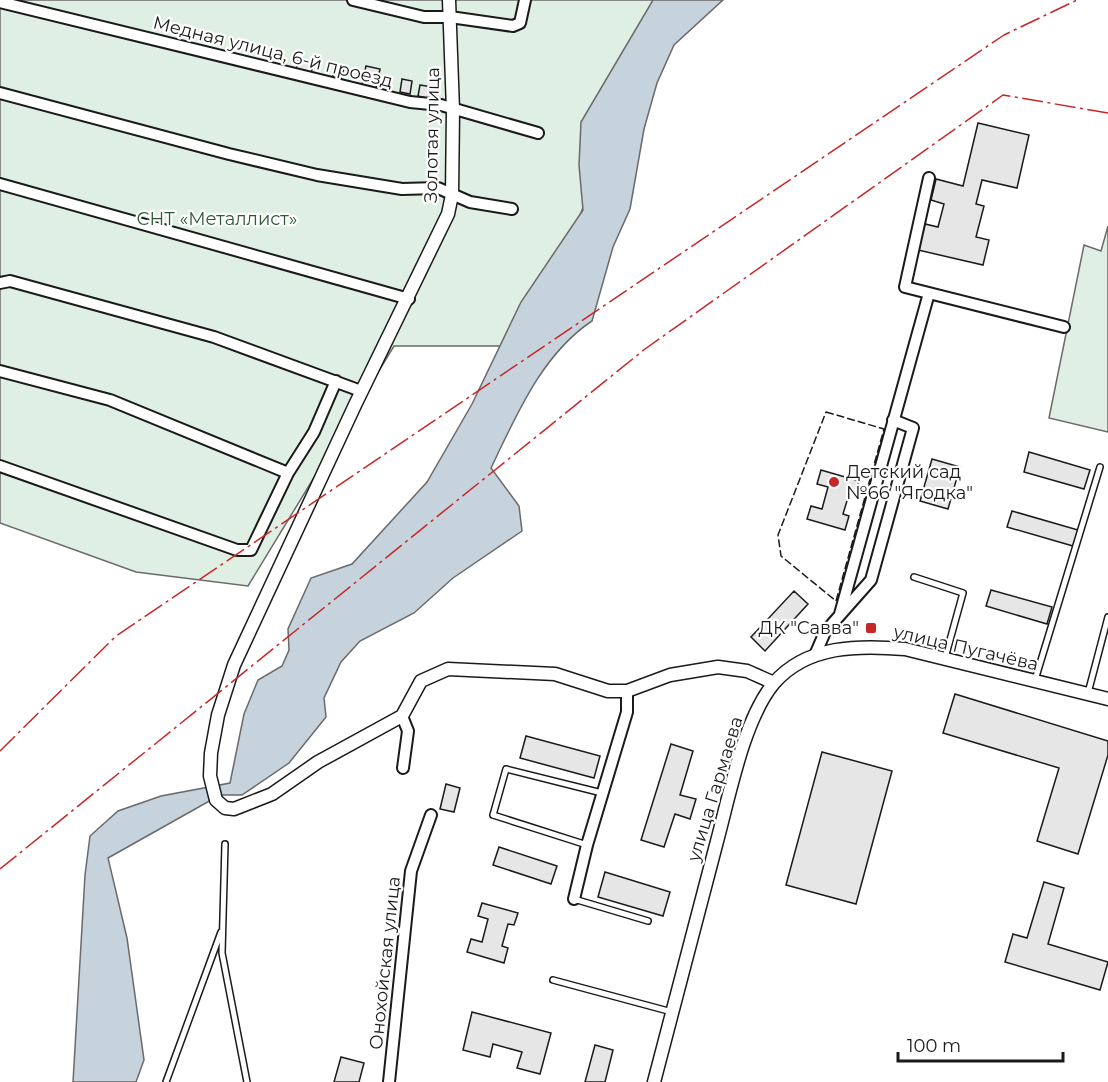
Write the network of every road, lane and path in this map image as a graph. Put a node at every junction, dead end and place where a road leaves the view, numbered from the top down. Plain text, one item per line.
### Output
1 (353, 0) edge
2 (449, 0) edge
3 (525, 0) edge
4 (0, 3) edge
5 (450, 16) junction
6 (0, 93) edge
7 (453, 110) junction
8 (538, 133) dead end
9 (929, 178) dead end
10 (0, 184) edge
11 (452, 195) junction
12 (512, 209) dead end
13 (0, 283) edge
14 (929, 293) junction
15 (409, 298) junction
16 (1064, 327) dead end
17 (0, 371) edge
18 (336, 381) junction
19 (361, 391) junction
20 (893, 420) junction
21 (0, 466) edge
22 (1100, 467) dead end
23 (288, 474) junction
24 (914, 577) dead end
25 (840, 614) junction
26 (1108, 617) edge
27 (816, 655) junction
28 (945, 659) junction
29 (1034, 681) junction
30 (774, 683) junction
31 (627, 691) junction
32 (1088, 694) junction
33 (1108, 699) edge
34 (402, 716) junction
35 (403, 768) dead end
36 (602, 793) junction
37 (431, 815) dead end
38 (225, 844) dead end
39 (586, 845) junction
40 (574, 899) joint
41 (648, 921) dead end
42 (222, 927) junction
43 (553, 980) dead end
44 (672, 1012) junction
45 (166, 1082) edge
46 (247, 1082) edge
47 (389, 1082) edge
48 (654, 1082) edge

1 - 5 street
2 - 5 street, Золотая улица
3 - 5 street
4 - 7 street, Медная улица, 6-й проезд
5 - 7 street, Золотая улица
6 - 11 street
7 - 8 street, Медная улица, 6-й проезд
7 - 11 street, Золотая улица
9 - 14 street
10 - 15 street
11 - 12 street
11 - 15 street, Золотая улица
13 - 18 street
14 - 16 street
14 - 20 street
15 - 19 street, Золотая улица
17 - 23 street
18 - 19 street
18 - 23 street
19 - 34 street, Золотая улица
20 - 25 street
20 - 25 street
21 - 23 street
22 - 29 lane
24 - 28 lane
25 - 27 street
26 - 32 lane
27 - 28 street, улица Пугачёва
27 - 30 street, улица Гармаева
28 - 29 street, улица Пугачёва
29 - 32 street, улица Пугачёва
30 - 31 street
30 - 44 street, улица Гармаева
31 - 34 street
31 - 36 street
32 - 33 street, улица Пугачёва
34 - 35 street
36 - 39 street
36 - 39 lane
37 - 47 street, Онохойская улица
38 - 42 lane
39 - 40 street
40 - 41 lane
42 - 45 lane
42 - 46 lane
43 - 44 lane
44 - 48 street, улица Гармаева

